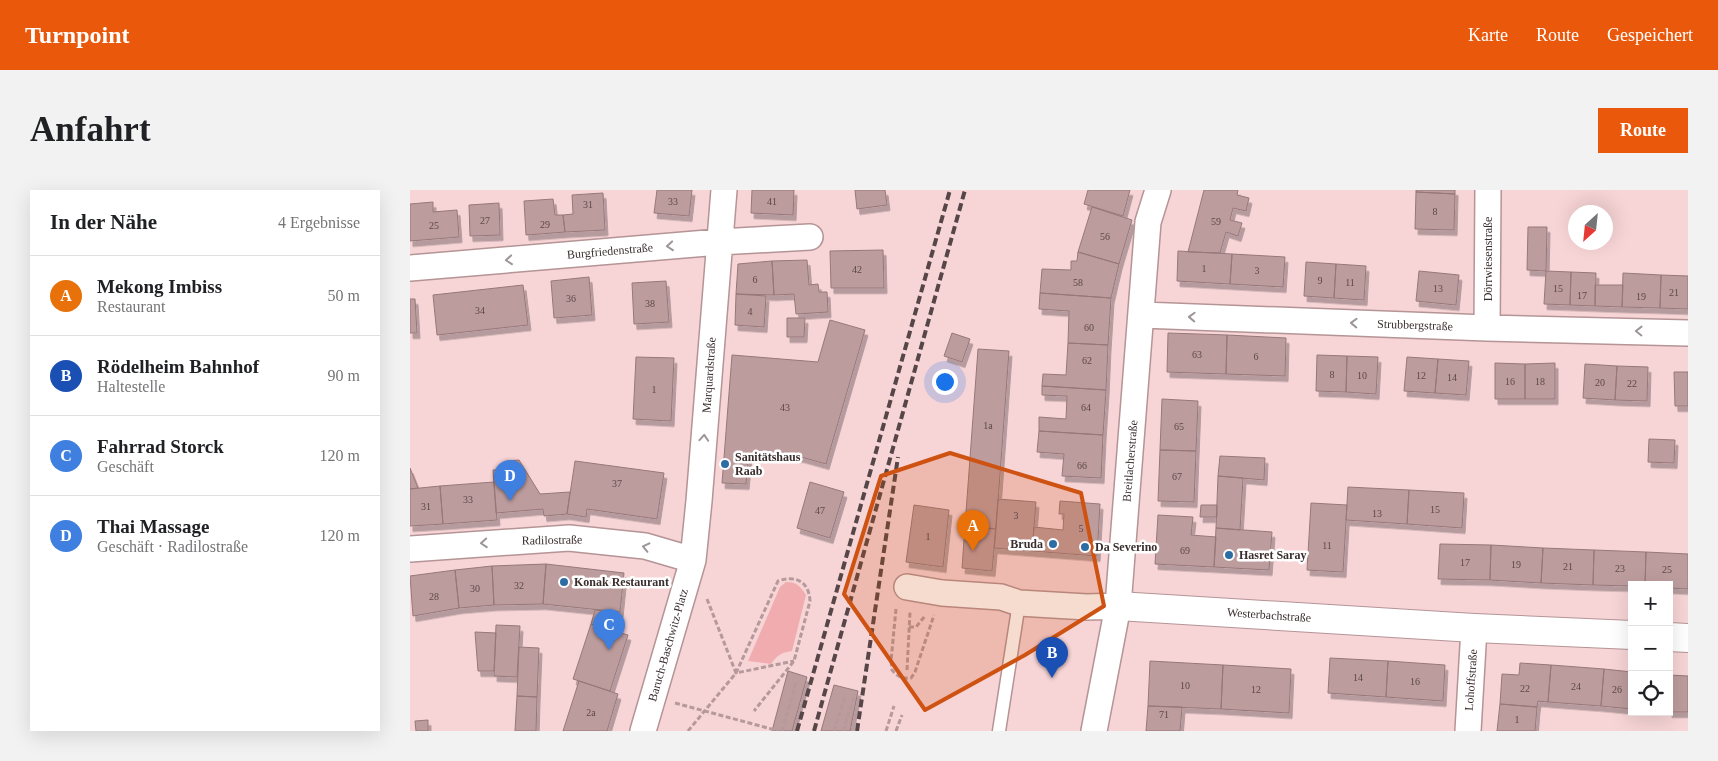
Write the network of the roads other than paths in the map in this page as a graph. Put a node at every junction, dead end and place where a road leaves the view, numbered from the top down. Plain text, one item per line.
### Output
1 (724, 190) edge
2 (1158, 190) edge
3 (1488, 190) edge
4 (810, 237) dead end
5 (719, 242) junction
6 (410, 268) edge
7 (1142, 315) junction
8 (1487, 328) junction
9 (1688, 333) edge
10 (410, 548) edge
11 (693, 560) junction
12 (905, 600) road end
13 (1020, 603) junction
14 (1118, 606) junction
15 (1474, 628) junction
16 (1628, 635) edge
17 (1673, 637) edge
18 (1688, 638) edge
19 (643, 731) edge
20 (999, 731) edge
21 (1094, 731) edge
22 (1468, 731) edge

1 - 5 street, Marquardstraße
2 - 7 street, Breitlacherstraße
3 - 8 street, Dörrwiesenstraße
4 - 5 street, Burgfriedenstraße
5 -> 6 street, Burgfriedenstraße
11 -> 5 street, Marquardstraße
8 -> 7 street, Strubbergstraße
7 - 14 street, Breitlacherstraße
9 -> 8 street, Strubbergstraße
11 -> 10 street, Radilostraße
11 - 19 street, Baruch-Baschwitz-Platz
12 - 13 street, Westerbachstraße
13 - 14 street, Westerbachstraße
13 - 20 lane
14 - 15 street, Westerbachstraße
14 - 21 street, Breitlacherstraße
15 - 16 street, Westerbachstraße
15 - 22 street, Lohoffstraße
17 - 18 street

